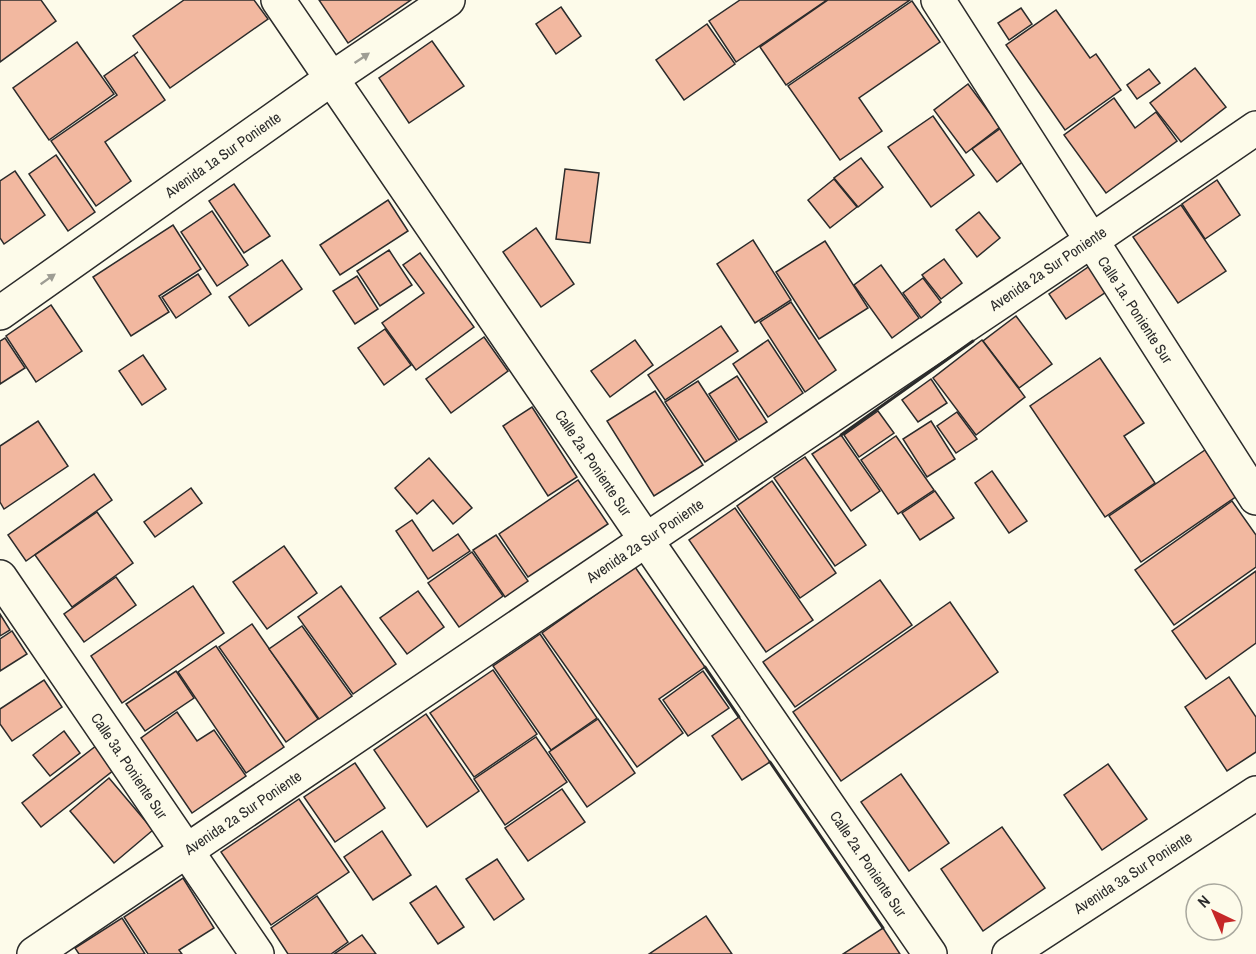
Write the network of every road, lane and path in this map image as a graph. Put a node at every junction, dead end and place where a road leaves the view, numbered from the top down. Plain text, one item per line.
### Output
1 (278, 0) edge
2 (448, 0) edge
3 (938, 0) edge
4 (331, 79) junction
5 (1256, 128) edge
6 (1091, 241) junction
7 (0, 313) edge
8 (1256, 498) edge
9 (646, 540) junction
10 (0, 577) edge
11 (1256, 793) edge
12 (187, 851) junction
13 (34, 954) edge
14 (257, 954) edge
15 (930, 954) edge
16 (1009, 954) edge

1 - 4 street, Calle 2a. Poniente Sur
4 -> 2 street, Avenida 1a Sur Poniente
3 - 6 street, Calle 1a. Poniente Sur
7 -> 4 street, Avenida 1a Sur Poniente
4 - 9 street, Calle 2a. Poniente Sur
5 - 6 street, Avenida 2a Sur Poniente
6 - 8 street, Calle 1a. Poniente Sur
6 - 9 street, Avenida 2a Sur Poniente
9 - 12 street, Avenida 2a Sur Poniente
9 - 15 street, Calle 2a. Poniente Sur
10 - 12 street, Calle 3a. Poniente Sur
11 - 16 street, Avenida 3a Sur Poniente
12 - 13 street, Avenida 2a Sur Poniente
12 - 14 street, Calle 3a. Poniente Sur

